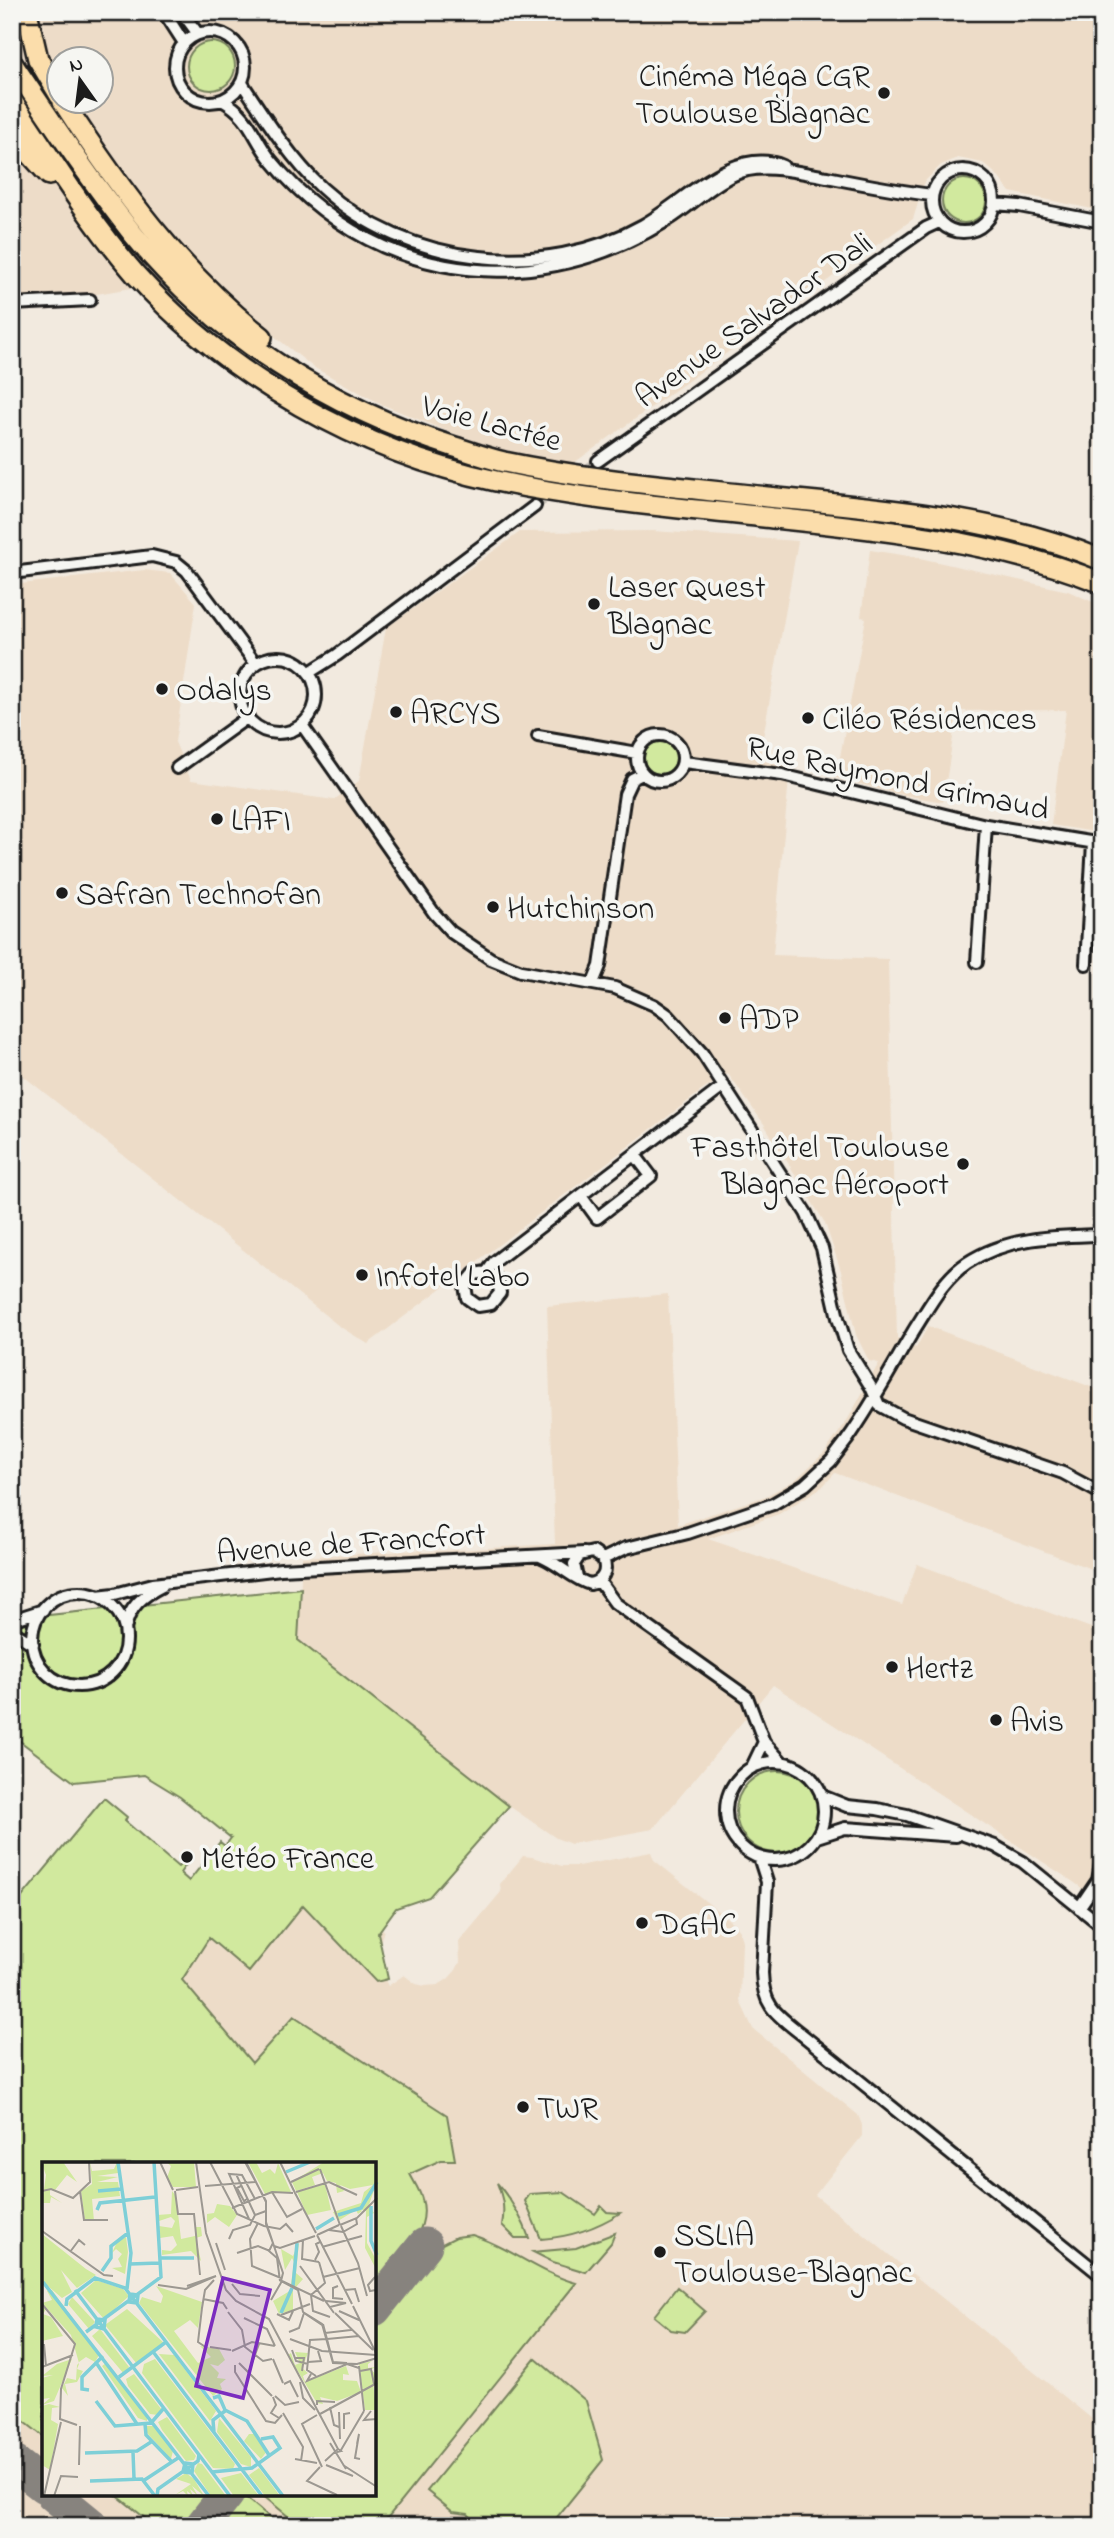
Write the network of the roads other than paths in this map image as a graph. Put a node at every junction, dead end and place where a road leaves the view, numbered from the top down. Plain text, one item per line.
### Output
1 (164, 12) edge
2 (182, 12) edge
3 (28, 13) edge
4 (198, 34) junction
5 (184, 43) junction
6 (12, 63) edge
7 (46, 72) edge
8 (242, 83) junction
9 (222, 100) junction
10 (12, 101) edge
11 (72, 116) edge
12 (12, 134) edge
13 (792, 171) junction
14 (68, 183) junction
15 (932, 195) junction
16 (994, 204) junction
17 (939, 222) junction
18 (1102, 222) edge
19 (383, 229) junction
20 (358, 233) junction
21 (467, 255) junction
22 (431, 265) junction
23 (90, 300) dead end
24 (12, 304) edge
25 (367, 415) junction
26 (598, 461) tunnel mouth
27 (535, 506) tunnel mouth
28 (1102, 560) edge
29 (12, 573) edge
30 (1102, 583) edge
31 (256, 664) junction
32 (310, 672) junction
33 (248, 717) junction
34 (302, 725) junction
35 (538, 736) dead end
36 (637, 753) junction
37 (684, 762) junction
38 (177, 768) dead end
39 (642, 774) junction
40 (986, 824) junction
41 (1097, 843) edge
42 (977, 962) dead end
43 (1086, 964) dead end
44 (593, 983) junction
45 (724, 1086) junction
46 (635, 1155) junction
47 (580, 1195) junction
48 (1102, 1235) edge
49 (487, 1272) dead end
50 (875, 1395) junction
51 (1102, 1494) edge
52 (584, 1553) junction
53 (538, 1556) junction
54 (603, 1559) junction
55 (577, 1578) junction
56 (599, 1581) junction
57 (169, 1583) junction
58 (97, 1596) junction
59 (43, 1610) junction
60 (12, 1620) edge
61 (125, 1629) junction
62 (12, 1631) edge
63 (33, 1644) junction
64 (764, 1742) junction
65 (782, 1762) junction
66 (752, 1767) junction
67 (822, 1796) junction
68 (967, 1836) junction
69 (817, 1837) junction
70 (759, 1857) junction
71 (1102, 1859) edge
72 (1079, 1908) junction
73 (1102, 1926) edge
74 (1102, 2276) edge

1 - 5 street
2 - 4 street
3 - 7 highway
4 - 5 street
4 - 8 street
5 - 9 street
6 - 25 highway, Voie Lactée
8 - 9 street
8 - 19 street
9 - 20 street
10 - 14 highway, Voie Lactée
11 - 25 highway
12 - 14 highway
13 - 15 street
13 - 21 street
13 - 22 street
14 - 30 highway, Voie Lactée
15 - 16 street
15 - 17 street
16 - 17 street
16 - 18 street
17 - 26 street, Avenue Salvador Dali
19 - 20 street
19 - 21 street
20 - 22 street
21 - 22 street
23 - 24 street
25 - 28 highway, Voie Lactée
27 - 32 street
29 - 31 street
31 - 32 street
31 - 33 street
32 - 34 street
33 - 34 street
33 - 38 street
34 - 44 street
35 - 36 street
36 - 37 street
36 - 39 street
37 - 39 street
37 - 40 street, Rue Raymond Grimaud
39 - 44 street
40 - 41 street, Rue Raymond Grimaud
40 - 42 street
41 - 43 street
44 - 45 street
45 - 46 street
45 - 50 street
46 - 47 street
46 - 47 street
47 - 49 street
48 - 50 street
50 - 51 street
50 - 54 street
52 - 53 street, Avenue de Francfort
52 - 54 street
52 - 55 street
53 - 55 street
53 - 57 street, Avenue de Francfort
54 - 56 street
55 - 56 street
56 - 64 street
57 - 58 street, Avenue de Francfort
57 - 61 street
58 - 59 street
58 - 61 street
59 - 60 street
59 - 63 street
61 - 63 street
62 - 63 street
64 - 65 street
64 - 66 street
65 - 66 street
65 - 67 street
66 - 70 street
67 - 68 street
67 - 69 street
68 - 69 street
68 - 72 street
69 - 70 street
70 - 74 street
71 - 72 street
72 - 73 street

